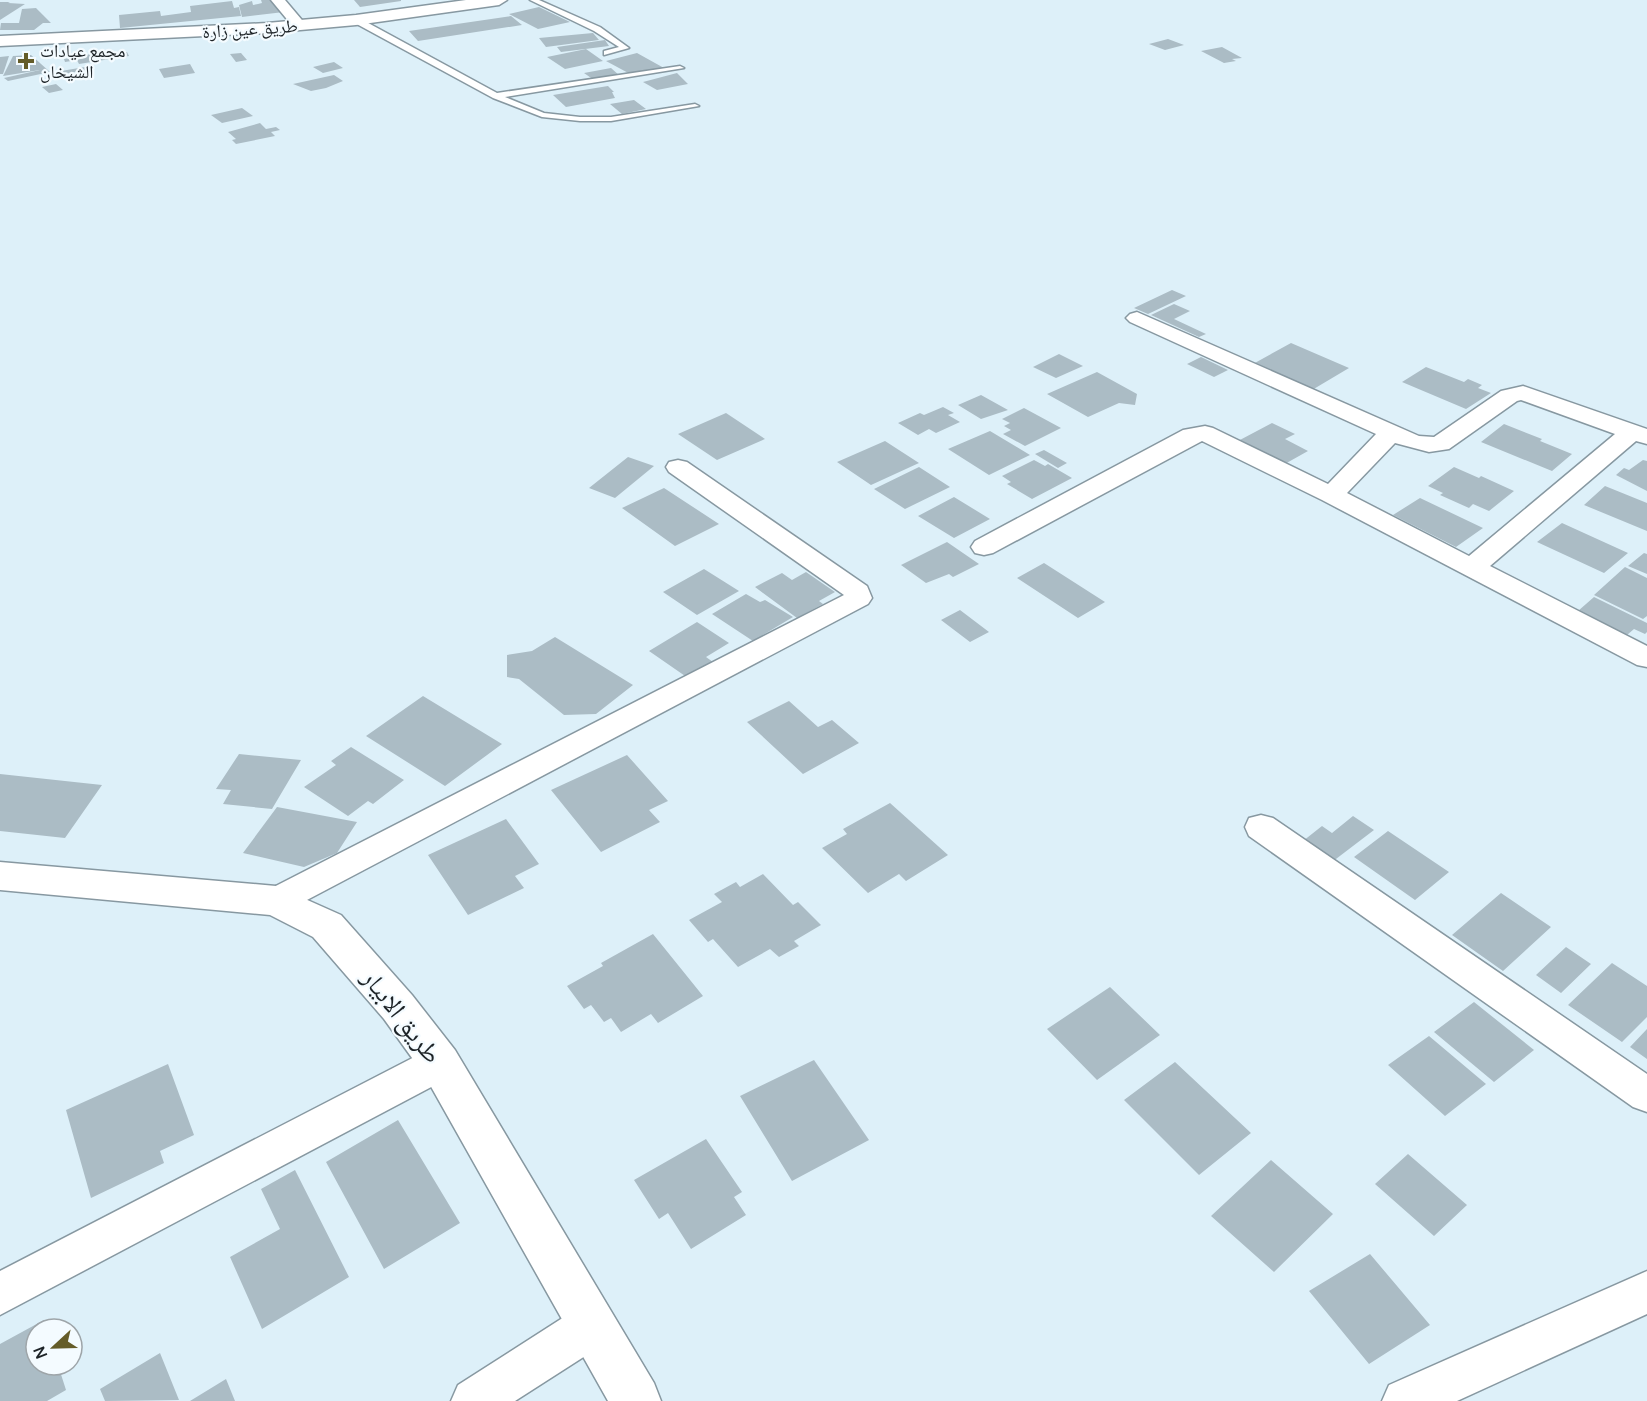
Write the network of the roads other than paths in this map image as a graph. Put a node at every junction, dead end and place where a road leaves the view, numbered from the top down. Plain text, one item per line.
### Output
1 (278, 0) edge
2 (499, 0) edge
3 (533, 0) edge
4 (356, 20) junction
5 (300, 26) junction
6 (0, 41) edge
7 (607, 53) dead end
8 (680, 68) dead end
9 (496, 96) junction
10 (695, 105) dead end
11 (1137, 318) dead end
12 (1392, 432) junction
13 (1640, 434) edge
14 (678, 467) dead end
15 (1331, 495) junction
16 (984, 547) dead end
17 (1472, 567) junction
18 (1647, 658) edge
19 (1261, 828) dead end
20 (0, 876) edge
21 (276, 901) junction
22 (440, 1063) junction
23 (1647, 1095) edge
24 (1647, 1292) edge
25 (0, 1294) edge
26 (591, 1326) junction
27 (1419, 1398) edge
28 (474, 1401) edge
29 (636, 1401) edge

1 - 5 street
2 - 4 main road, طريق عين زارة
3 - 7 lane
4 - 5 main road, طريق عين زارة
4 - 9 lane
5 - 6 main road, طريق عين زارة
8 - 9 lane
9 - 10 lane
11 - 12 street
12 - 13 street
12 - 15 street
13 - 17 street
14 - 21 street
15 - 16 street
15 - 17 street
17 - 18 street
19 - 23 street
20 - 21 main road, طريق الابيار
21 - 22 main road, طريق الابيار
22 - 25 street
22 - 26 main road, طريق الابيار
24 - 27 street
26 - 28 street
26 - 29 main road, طريق الابيار

